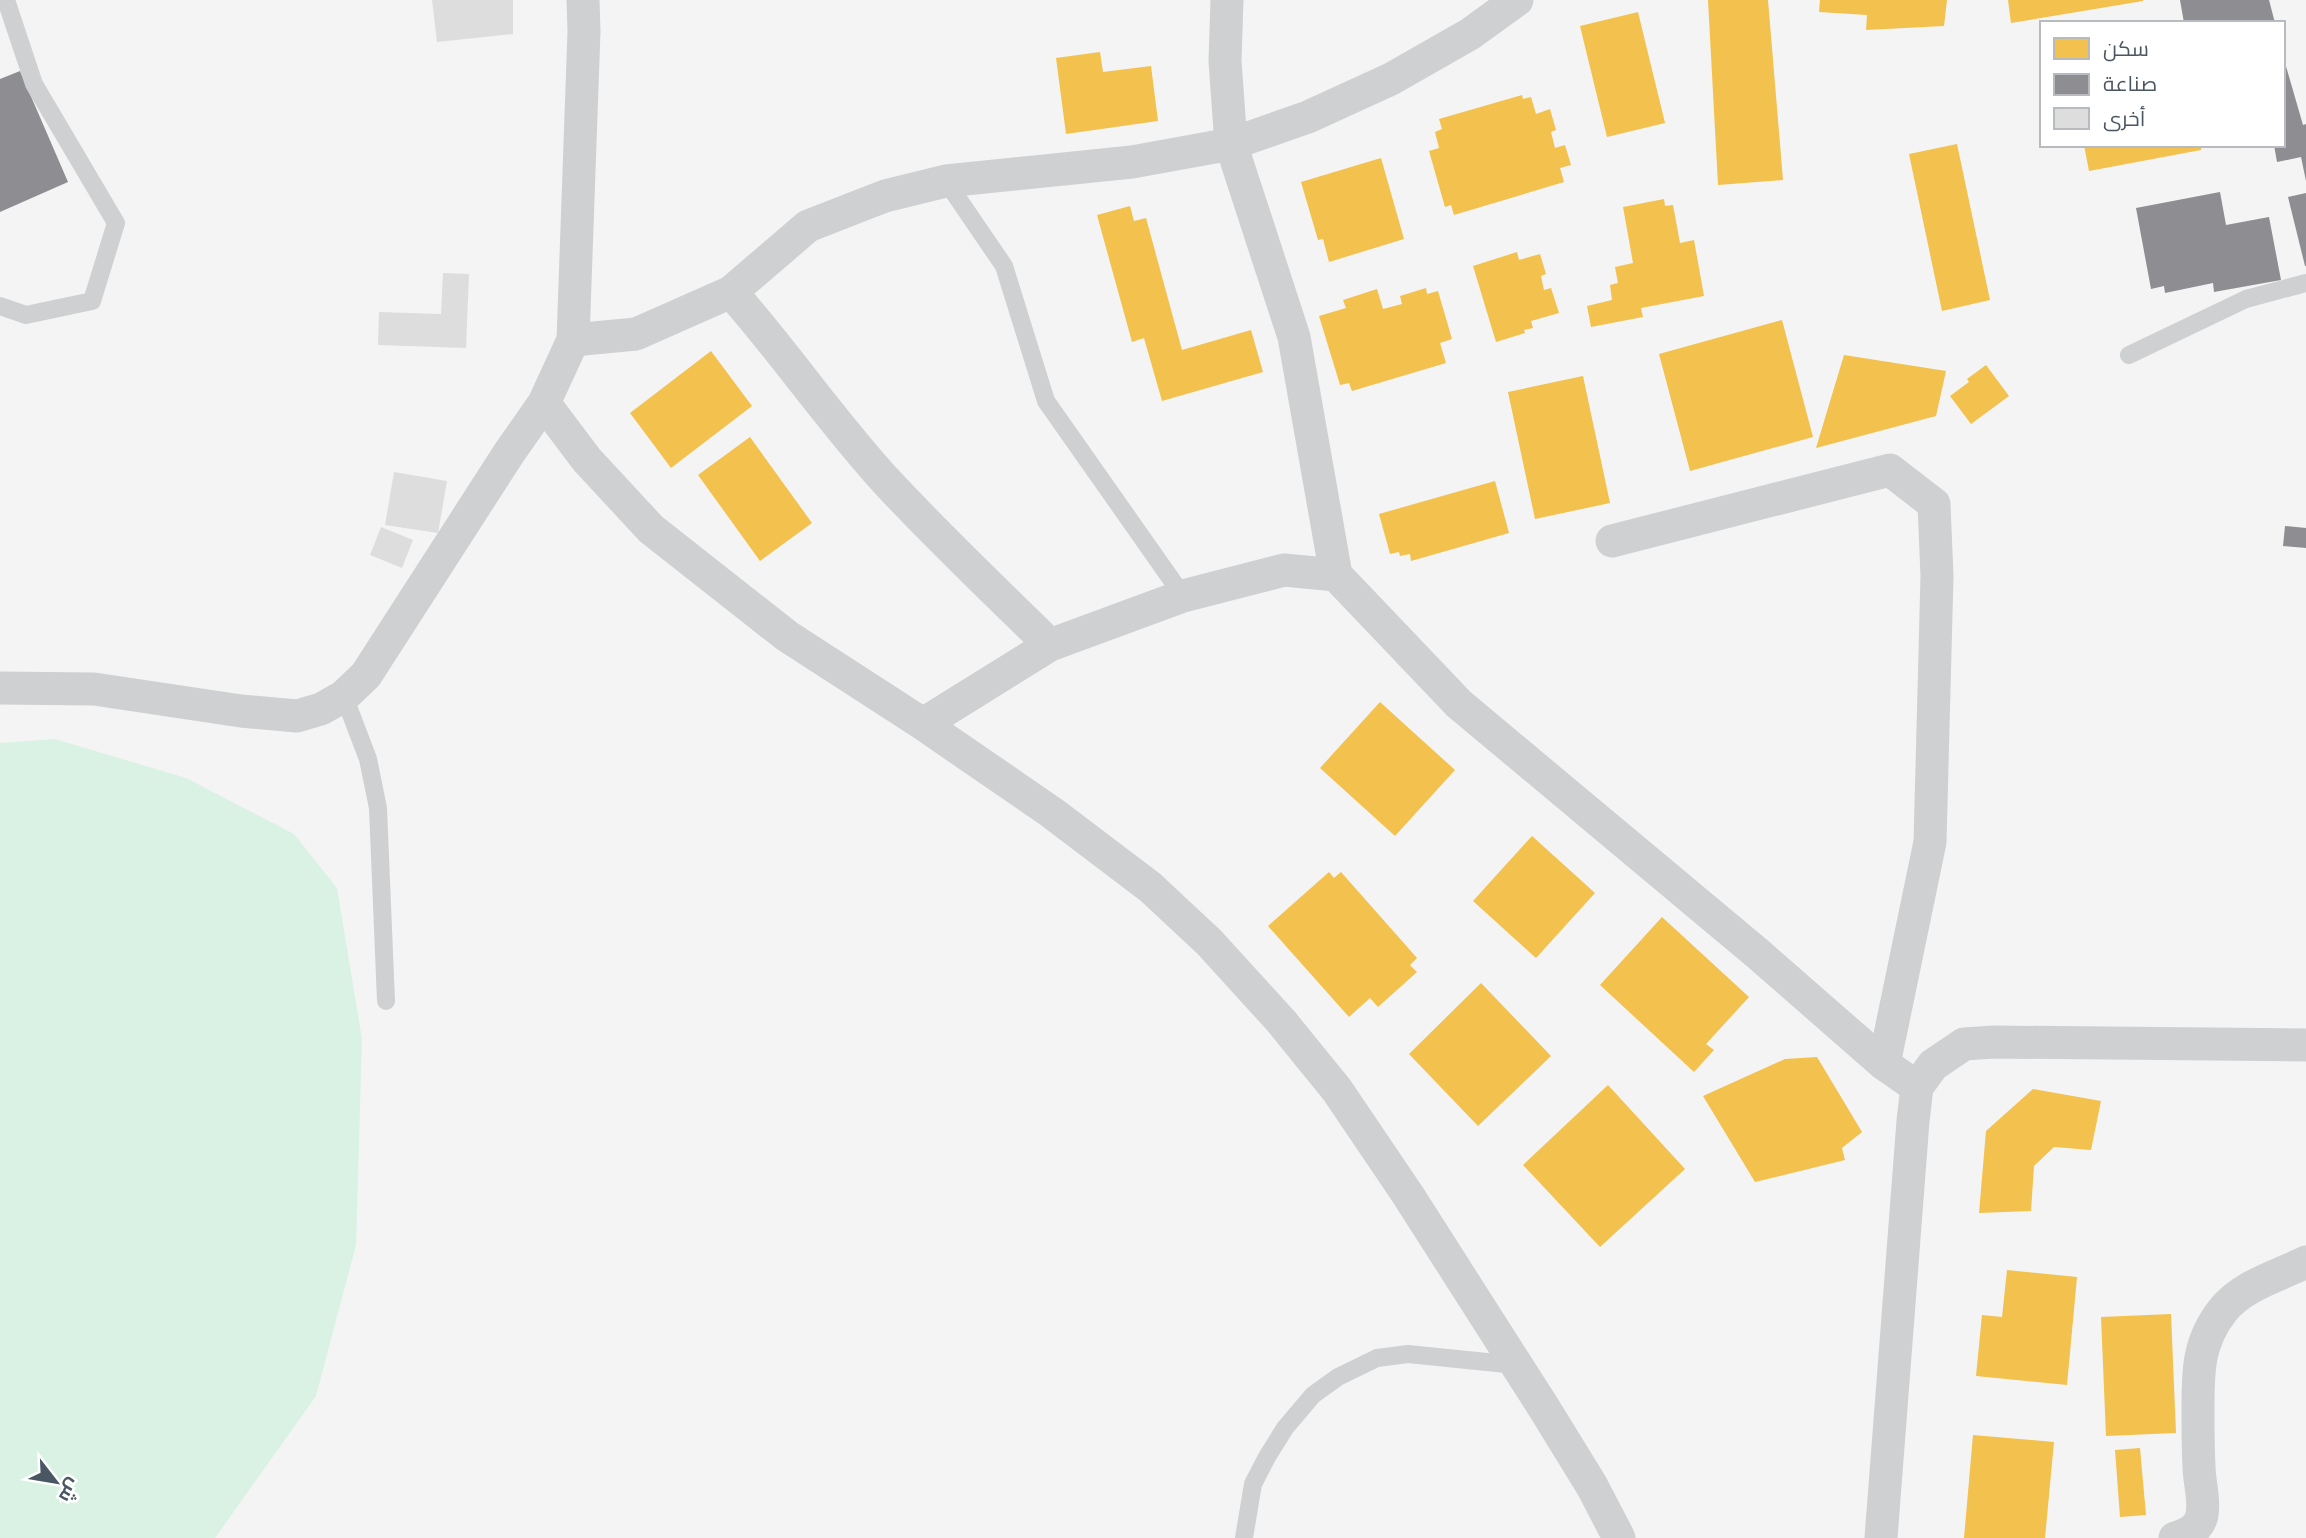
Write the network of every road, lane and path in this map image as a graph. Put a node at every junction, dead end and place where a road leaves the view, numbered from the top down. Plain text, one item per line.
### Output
1 (6, 0) edge
2 (583, 0) edge
3 (1227, 0) edge
4 (1517, 0) edge
5 (1231, 144) junction
6 (946, 181) junction
7 (2306, 284) edge
8 (731, 292) junction
9 (0, 306) edge
10 (573, 341) junction
11 (2129, 355) dead end
12 (544, 403) junction
13 (1612, 541) dead end
14 (1336, 575) junction
15 (1183, 596) junction
16 (1050, 645) junction
17 (0, 688) edge
18 (344, 696) junction
19 (923, 724) junction
20 (386, 1001) dead end
21 (2306, 1045) edge
22 (1884, 1064) junction
23 (1917, 1087) junction
24 (2306, 1262) edge
25 (1517, 1364) junction
26 (1244, 1538) edge
27 (1619, 1538) edge
28 (1881, 1538) edge
29 (2175, 1538) edge

1 - 9 lane
2 - 10 street
3 - 5 street
4 - 5 street
5 - 6 street
5 - 14 street
6 - 8 street
6 - 15 lane
7 - 11 lane
8 - 10 street
8 - 16 street
10 - 12 street
12 - 18 street
12 - 19 street
13 - 22 street
14 - 15 street
14 - 22 street
15 - 16 street
16 - 19 street
17 - 18 street
18 - 20 lane
19 - 25 street
21 - 23 street
22 - 23 street
23 - 28 street
24 - 29 street
25 - 26 lane
25 - 27 street

